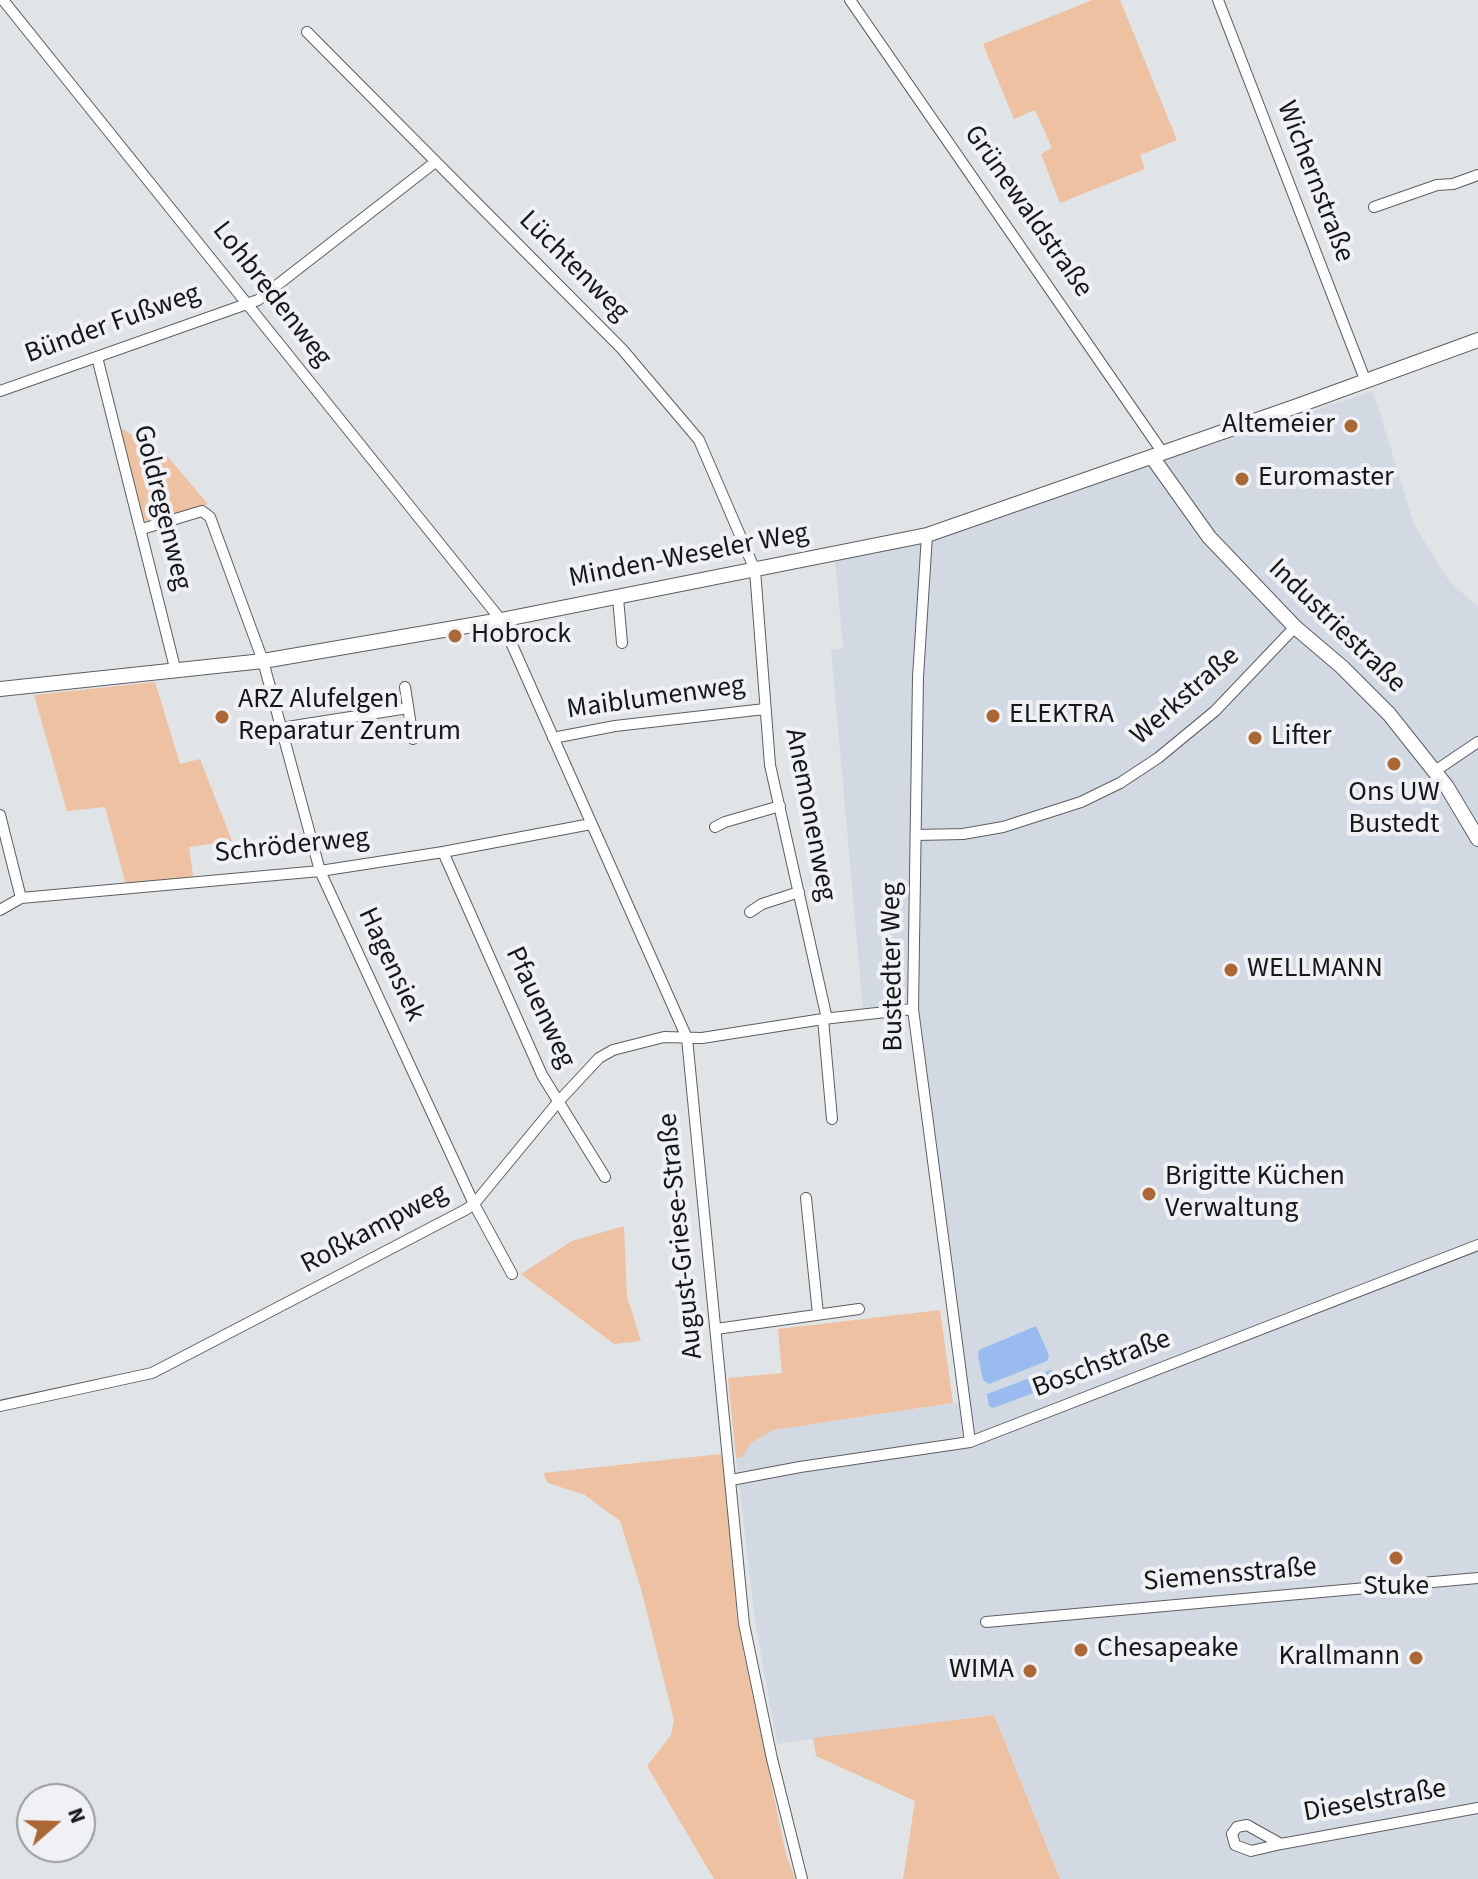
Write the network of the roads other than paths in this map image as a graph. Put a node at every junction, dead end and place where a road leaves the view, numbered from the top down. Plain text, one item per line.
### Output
1 (3, 0) edge
2 (850, 0) edge
3 (1218, 0) edge
4 (307, 32) dead end
5 (434, 163) junction
6 (1478, 175) edge
7 (1374, 207) dead end
8 (246, 303) junction
9 (1478, 340) edge
10 (97, 357) junction
11 (1366, 382) junction
12 (0, 391) edge
13 (1158, 455) junction
14 (142, 529) junction
15 (927, 535) junction
16 (755, 570) junction
17 (618, 598) junction
18 (501, 620) junction
19 (1295, 627) junction
20 (622, 643) dead end
21 (263, 661) junction
22 (176, 672) junction
23 (405, 687) dead end
24 (0, 689) edge
25 (408, 708) junction
26 (765, 709) junction
27 (281, 728) junction
28 (553, 738) junction
29 (413, 739) dead end
30 (1478, 742) edge
31 (1435, 771) junction
32 (780, 806) junction
33 (0, 815) edge
34 (591, 824) junction
35 (715, 827) dead end
36 (916, 835) junction
37 (1478, 839) edge
38 (443, 852) junction
39 (320, 871) junction
40 (799, 892) junction
41 (21, 898) junction
42 (0, 910) edge
43 (750, 912) dead end
44 (913, 1009) junction
45 (825, 1019) junction
46 (687, 1038) junction
47 (558, 1102) junction
48 (832, 1119) dead end
49 (605, 1177) dead end
50 (806, 1198) dead end
51 (474, 1204) junction
52 (1478, 1245) edge
53 (512, 1274) dead end
54 (859, 1309) dead end
55 (818, 1314) junction
56 (716, 1329) junction
57 (0, 1406) edge
58 (970, 1442) junction
59 (731, 1480) junction
60 (1478, 1578) edge
61 (986, 1622) dead end
62 (1478, 1808) edge
63 (1281, 1844) dead end
64 (802, 1879) edge

1 - 8 street, Lohbredenweg
2 - 13 street, Grünewaldstraße
3 - 11 street, Wichernstraße
4 - 5 street, Lüchtenweg
5 - 8 street, Bünder Fußweg
5 - 16 street, Lüchtenweg
6 - 7 street
8 - 10 street, Bünder Fußweg
8 - 18 street, Lohbredenweg
9 - 11 street, Minden-Weseler Weg
10 - 12 street, Bünder Fußweg
10 - 14 street, Goldregenweg
11 - 13 street, Minden-Weseler Weg
13 - 15 street, Minden-Weseler Weg
13 - 19 street, Industriestraße
14 - 21 street, Hagensiek
14 - 22 street, Goldregenweg
15 - 16 street, Minden-Weseler Weg
15 - 36 street, Bustedter Weg
16 - 17 street, Minden-Weseler Weg
16 - 26 street, Anemonenweg
17 - 18 street, Minden-Weseler Weg
17 - 20 street
18 - 21 street, Minden-Weseler Weg
18 - 28 street, August-Griese-Straße
19 - 31 street, Industriestraße
19 - 36 street, Werkstraße
21 - 22 street, Minden-Weseler Weg
21 - 27 street, Hagensiek
22 - 24 street, Minden-Weseler Weg
23 - 25 street
25 - 27 street
25 - 29 street
26 - 28 street, Maiblumenweg
26 - 32 street, Anemonenweg
27 - 39 street, Hagensiek
28 - 34 street, August-Griese-Straße
30 - 31 street
31 - 37 street, Industriestraße
32 - 35 street
32 - 40 street, Anemonenweg
33 - 41 street
34 - 38 street, Schröderweg
34 - 46 street, August-Griese-Straße
36 - 44 street, Bustedter Weg
38 - 39 street, Schröderweg
38 - 47 street, Pfauenweg
39 - 41 street, Schröderweg
39 - 51 street, Hagensiek
40 - 43 street
40 - 45 street, Anemonenweg
41 - 42 street, Schröderweg
44 - 45 street, Roßkampweg
44 - 58 street, Bustedter Weg
45 - 46 street, Roßkampweg
45 - 48 street, Anemonenweg
46 - 47 street, Roßkampweg
46 - 56 street, August-Griese-Straße
47 - 49 street, Pfauenweg
47 - 51 street, Roßkampweg
50 - 55 street
51 - 53 street, Hagensiek
51 - 57 street, Roßkampweg
52 - 58 street, Boschstraße
54 - 55 street
55 - 56 street
56 - 59 street, August-Griese-Straße
58 - 59 street, Boschstraße
59 - 64 street, August-Griese-Straße
60 - 61 street, Siemensstraße
62 - 63 street, Dieselstraße

